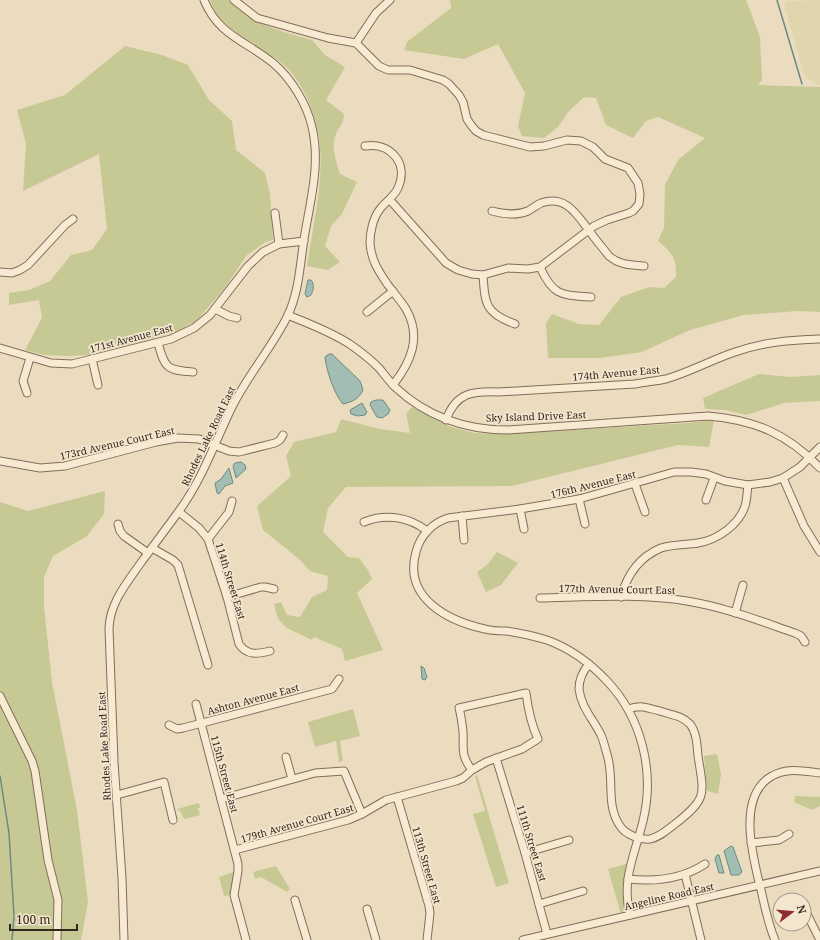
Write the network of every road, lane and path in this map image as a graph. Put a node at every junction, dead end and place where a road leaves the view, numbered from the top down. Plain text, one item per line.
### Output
1 (204, 0) edge
2 (234, 0) edge
3 (390, 0) edge
4 (356, 43) junction
5 (365, 146) dead end
6 (390, 200) junction
7 (492, 211) dead end
8 (275, 213) dead end
9 (73, 219) dead end
10 (588, 230) junction
11 (304, 240) junction
12 (280, 244) junction
13 (644, 266) dead end
14 (540, 267) junction
15 (0, 272) edge
16 (483, 275) junction
17 (393, 291) junction
18 (591, 297) dead end
19 (216, 308) junction
20 (367, 312) dead end
21 (288, 315) junction
22 (237, 318) dead end
23 (515, 324) dead end
24 (820, 339) edge
25 (158, 344) junction
26 (0, 348) edge
27 (30, 358) junction
28 (92, 359) junction
29 (193, 372) dead end
30 (98, 385) dead end
31 (393, 385) junction
32 (27, 393) dead end
33 (446, 420) junction
34 (283, 435) dead end
35 (214, 445) junction
36 (820, 447) edge
37 (809, 457) junction
38 (0, 461) edge
39 (820, 468) edge
40 (714, 478) junction
41 (783, 478) junction
42 (635, 484) junction
43 (748, 485) junction
44 (579, 499) junction
45 (706, 500) dead end
46 (232, 501) dead end
47 (520, 509) junction
48 (179, 512) junction
49 (645, 512) dead end
50 (462, 516) junction
51 (364, 522) dead end
52 (118, 524) dead end
53 (585, 524) dead end
54 (524, 529) dead end
55 (427, 531) junction
56 (208, 539) junction
57 (464, 540) dead end
58 (150, 550) junction
59 (820, 552) edge
60 (743, 585) dead end
61 (274, 589) dead end
62 (621, 596) junction
63 (227, 597) junction
64 (540, 598) dead end
65 (735, 613) junction
66 (805, 642) dead end
67 (270, 650) dead end
68 (589, 664) junction
69 (208, 665) dead end
70 (339, 679) dead end
71 (0, 696) edge
72 (196, 704) dead end
73 (628, 709) junction
74 (201, 724) junction
75 (168, 725) dead end
76 (286, 757) dead end
77 (496, 758) junction
78 (472, 770) junction
79 (820, 773) edge
80 (292, 779) junction
81 (116, 795) junction
82 (397, 797) junction
83 (221, 799) junction
84 (362, 814) junction
85 (173, 820) dead end
86 (789, 834) dead end
87 (638, 838) junction
88 (569, 840) dead end
89 (751, 843) junction
90 (235, 850) junction
91 (525, 853) junction
92 (705, 864) dead end
93 (820, 871) edge
94 (685, 874) junction
95 (628, 879) junction
96 (760, 885) junction
97 (583, 890) dead end
98 (295, 900) dead end
99 (692, 901) junction
100 (539, 904) junction
101 (368, 909) dead end
102 (630, 915) junction
103 (812, 924) edge
104 (547, 934) junction
105 (57, 940) edge
106 (124, 940) edge
107 (246, 940) edge
108 (307, 940) edge
109 (376, 940) edge
110 (427, 940) edge
111 (523, 940) edge
112 (701, 940) edge
113 (775, 940) edge
114 (820, 940) edge

1 - 11 street, Rhodes Lake Road East
2 - 4 street
3 - 4 street
4 - 10 street
5 - 6 street
6 - 16 street
6 - 17 street
7 - 10 street
8 - 12 street
9 - 15 street
10 - 13 street
10 - 14 street
11 - 12 street, 171st Avenue East
11 - 21 street, Rhodes Lake Road East
12 - 19 street, 171st Avenue East
14 - 16 street
14 - 18 street
16 - 23 street
17 - 20 street
17 - 31 street
19 - 22 street
19 - 25 street, 171st Avenue East
21 - 31 street, Sky Island Drive East
21 - 35 street, Rhodes Lake Road East
24 - 33 street, 174th Avenue East
25 - 28 street, 171st Avenue East
25 - 29 street
26 - 27 street, 171st Avenue East
27 - 28 street, 171st Avenue East
27 - 32 street
28 - 30 street
31 - 33 street, Sky Island Drive East
33 - 37 street, Sky Island Drive East
34 - 35 street
35 - 38 street, 173rd Avenue Court East
35 - 48 street, Rhodes Lake Road East
36 - 37 street, 176th Avenue East
37 - 39 street, Sky Island Drive East
37 - 41 street, 176th Avenue East
40 - 42 street, 176th Avenue East
40 - 43 street, 176th Avenue East
40 - 45 street
41 - 43 street, 176th Avenue East
41 - 59 street
42 - 44 street, 176th Avenue East
42 - 49 street
43 - 62 street
44 - 47 street, 176th Avenue East
44 - 53 street
46 - 56 street
47 - 50 street, 176th Avenue East
47 - 54 street
48 - 56 street, 114th Street East
48 - 58 street, Rhodes Lake Road East
50 - 55 street, 176th Avenue East
50 - 57 street
51 - 55 street
52 - 58 street
55 - 68 street
56 - 63 street, 114th Street East
58 - 69 street
58 - 81 street, Rhodes Lake Road East
60 - 65 street
61 - 63 street
62 - 64 street, 177th Avenue Court East
62 - 65 street, 177th Avenue Court East
63 - 67 street, 114th Street East
65 - 66 street, 177th Avenue Court East
68 - 73 street
68 - 87 street
70 - 74 street, Ashton Avenue East
71 - 105 street
72 - 74 street, 115th Street East
73 - 87 street
73 - 87 street
74 - 75 street, Ashton Avenue East
74 - 83 street, 115th Street East
76 - 80 street
77 - 78 street, 179th Avenue Court East
77 - 78 street, 179th Avenue Court East
77 - 91 street, 111th Street East
78 - 82 street, 179th Avenue Court East
79 - 89 street
80 - 83 street
80 - 84 street
81 - 85 street
81 - 106 street, Rhodes Lake Road East
82 - 84 street, 179th Avenue Court East
82 - 110 street, 113th Street East
83 - 90 street, 115th Street East
84 - 90 street, 179th Avenue Court East
86 - 89 street
87 - 95 street
88 - 91 street
89 - 96 street
90 - 107 street, 115th Street East
91 - 100 street, 111th Street East
92 - 94 street
93 - 96 street, Angeline Road East
94 - 95 street
94 - 99 street
95 - 102 street
96 - 99 street, Angeline Road East
96 - 113 street
97 - 100 street
98 - 108 street
99 - 102 street, Angeline Road East
99 - 112 street
100 - 104 street, 111th Street East
101 - 109 street
102 - 104 street, Angeline Road East
103 - 114 street
104 - 111 street, Angeline Road East

